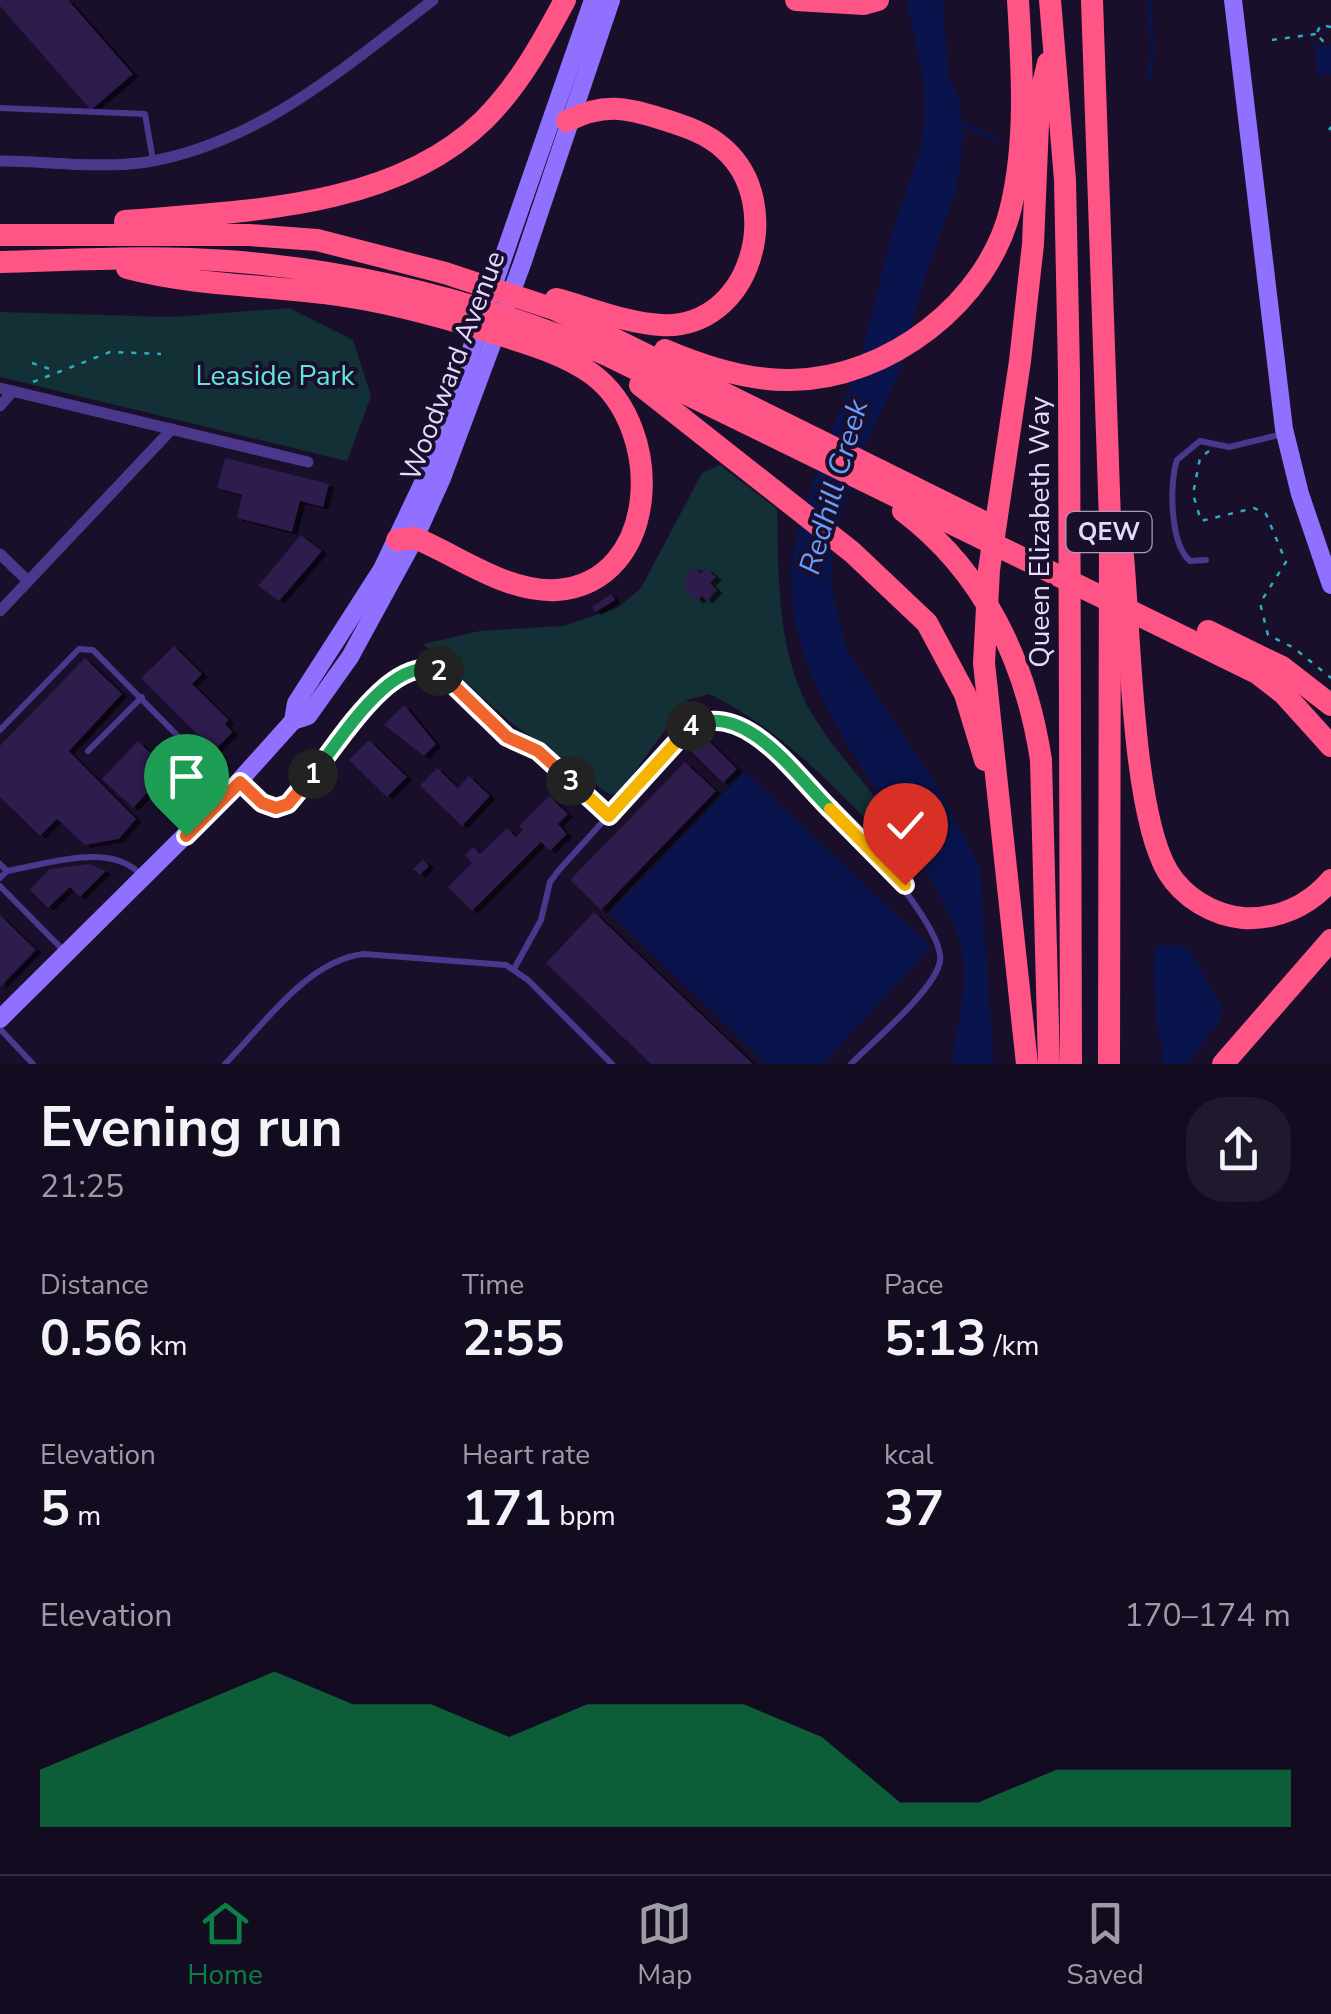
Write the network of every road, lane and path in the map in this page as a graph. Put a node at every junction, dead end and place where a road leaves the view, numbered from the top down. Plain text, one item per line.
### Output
1 (433, 0) edge
2 (565, 0) edge
3 (593, 0) edge
4 (610, 0) edge
5 (796, 0) edge
6 (1018, 0) edge
7 (1050, 0) edge
8 (1092, 0) edge
9 (1232, 0) edge
10 (871, 2) edge
11 (1331, 26) edge
12 (1316, 34) junction
13 (1331, 39) edge
14 (1053, 40) junction
15 (1272, 40) dead end
16 (0, 108) edge
17 (567, 121) junction
18 (0, 160) edge
19 (153, 160) junction
20 (0, 226) edge
21 (0, 235) edge
22 (377, 254) junction
23 (95, 260) junction
24 (513, 261) junction
25 (0, 262) edge
26 (555, 321) junction
27 (160, 354) dead end
28 (32, 363) dead end
29 (58, 372) junction
30 (6, 390) edge
31 (0, 406) edge
32 (172, 429) junction
33 (1285, 433) junction
34 (789, 435) junction
35 (1218, 445) junction
36 (308, 462) dead end
37 (868, 485) junction
38 (1110, 522) junction
39 (406, 539) junction
40 (0, 554) edge
41 (1206, 560) dead end
42 (28, 582) junction
43 (1331, 584) edge
44 (0, 611) edge
45 (1329, 694) edge
46 (142, 698) junction
47 (0, 730) edge
48 (1331, 746) edge
49 (88, 750) dead end
50 (997, 785) junction
51 (235, 786) junction
52 (609, 816) junction
53 (0, 864) edge
54 (7, 871) junction
55 (144, 878) junction
56 (1331, 880) edge
57 (0, 882) edge
58 (1331, 940) edge
59 (66, 954) junction
60 (514, 969) junction
61 (0, 1019) edge
62 (0, 1029) edge
63 (33, 1064) edge
64 (224, 1064) edge
65 (612, 1064) edge
66 (852, 1064) edge
67 (1028, 1064) edge
68 (1049, 1064) edge
69 (1071, 1064) edge
70 (1109, 1064) edge
71 (1223, 1064) edge

1 - 19 street
2 - 20 highway
3 - 24 main road, Woodward Avenue
4 - 17 main road, Woodward Avenue
5 - 10 highway
6 - 26 highway
7 - 14 highway, Queen Elizabeth Way / QEW
8 - 38 highway, QEW
9 - 33 main road
11 - 12 path
12 - 13 path
12 - 15 path
14 - 50 highway
14 - 69 highway, Queen Elizabeth Way / QEW
16 - 19 lane
17 - 22 highway
17 - 24 main road, Woodward Avenue
18 - 19 street
21 - 22 highway
22 - 26 highway
23 - 25 highway
23 - 26 highway
23 - 39 highway
24 - 39 main road, Woodward Avenue
26 - 34 highway
26 - 50 highway
27 - 29 path
28 - 29 path
29 - 30 path
30 - 31 street
30 - 32 street
32 - 36 street
32 - 42 street
33 - 35 lane
33 - 43 main road
34 - 37 highway
34 - 45 highway
35 - 41 lane
35 - 45 path
37 - 48 highway
37 - 68 highway
38 - 56 highway
38 - 70 highway, QEW
39 - 51 main road, Woodward Avenue
40 - 42 street
42 - 44 street
46 - 47 lane
46 - 49 lane
46 - 51 lane
50 - 67 highway
51 - 52 lane
51 - 55 main road, Woodward Avenue
52 - 60 lane
52 - 66 lane
53 - 54 lane
54 - 55 lane
54 - 57 lane
55 - 59 main road, Woodward Avenue
57 - 59 lane
58 - 71 highway
59 - 61 main road, Woodward Avenue
60 - 64 lane
60 - 65 lane
62 - 63 lane

